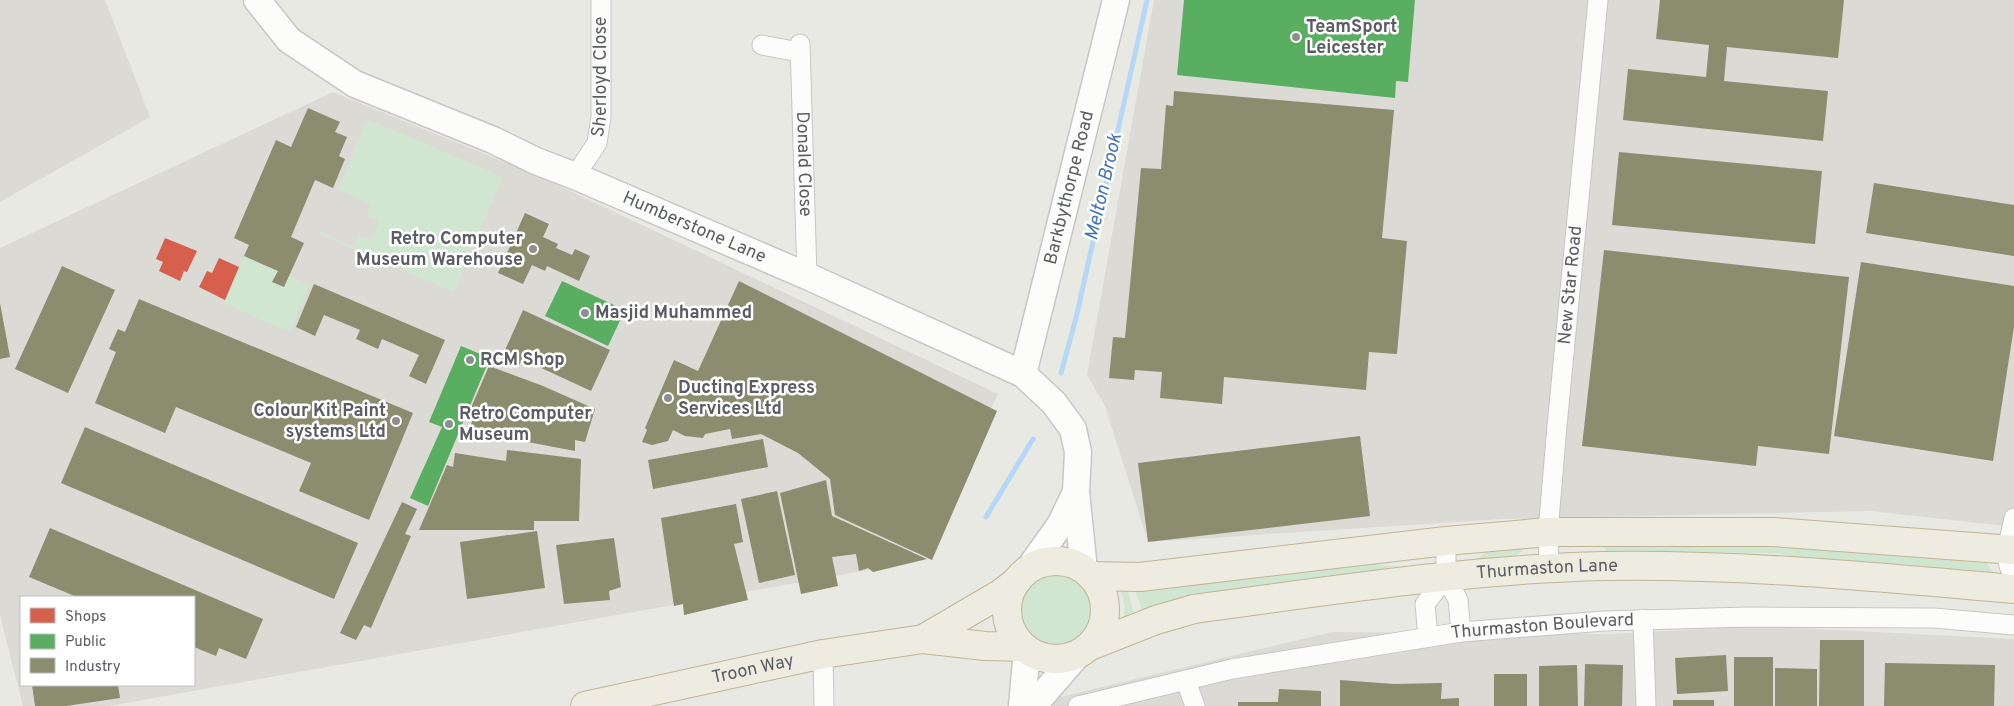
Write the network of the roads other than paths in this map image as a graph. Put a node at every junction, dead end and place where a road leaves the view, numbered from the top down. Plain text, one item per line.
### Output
1 (257, 0) edge
2 (601, 0) edge
3 (1116, 0) edge
4 (1598, 0) edge
5 (762, 45) dead end
6 (575, 176) junction
7 (807, 276) junction
8 (1023, 374) junction
9 (1076, 492) junction
10 (2014, 518) edge
11 (1548, 532) junction
12 (1446, 541) junction
13 (2011, 550) edge
14 (1549, 570) junction
15 (1088, 573) junction
16 (1022, 575) junction
17 (2014, 576) edge
18 (1446, 577) junction
19 (2014, 589) edge
20 (1642, 619) junction
21 (2014, 625) edge
22 (1461, 632) junction
23 (1428, 637) junction
24 (923, 639) junction
25 (1025, 648) junction
26 (1084, 650) junction
27 (823, 654) junction
28 (1186, 681) junction
29 (585, 706) edge
30 (824, 706) edge
31 (1022, 706) edge
32 (1033, 706) edge
33 (1078, 706) edge
34 (1195, 706) edge
35 (1646, 706) edge

1 - 6 street, Humberstone Lane
2 - 6 street, Sherloyd Close
3 - 8 street, Barkbythorpe Road
4 - 11 street, New Star Road
5 - 7 street, Donald Close
6 - 7 street, Humberstone Lane
7 - 8 street, Humberstone Lane
8 - 9 street, Humberstone Lane
9 - 15 street, Humberstone Lane
9 - 16 street, Humberstone Lane
10 - 13 street
11 - 12 highway, Thurmaston Lane
11 - 13 highway, Thurmaston Lane
11 - 14 street, New Star Road
12 - 15 highway, Thurmaston Lane
12 - 18 street
13 - 17 street
14 - 18 highway, Thurmaston Lane
14 - 19 highway, Thurmaston Lane
15 - 16 highway
15 - 26 highway
16 - 24 highway, Troon Way
16 - 25 highway
18 - 22 street
18 - 23 street
18 - 26 highway, Thurmaston Lane
20 - 21 street, Thurmaston Boulevard
20 - 22 street, Thurmaston Boulevard
20 - 35 street
22 - 23 street, Thurmaston Boulevard
23 - 28 street, Thurmaston Boulevard
24 - 25 highway, Troon Way
24 - 27 highway, Troon Way
25 - 26 highway
25 - 31 street
26 - 32 street
27 - 29 highway, Troon Way
27 - 30 street
28 - 33 street, Thurmaston Boulevard
28 - 34 street

